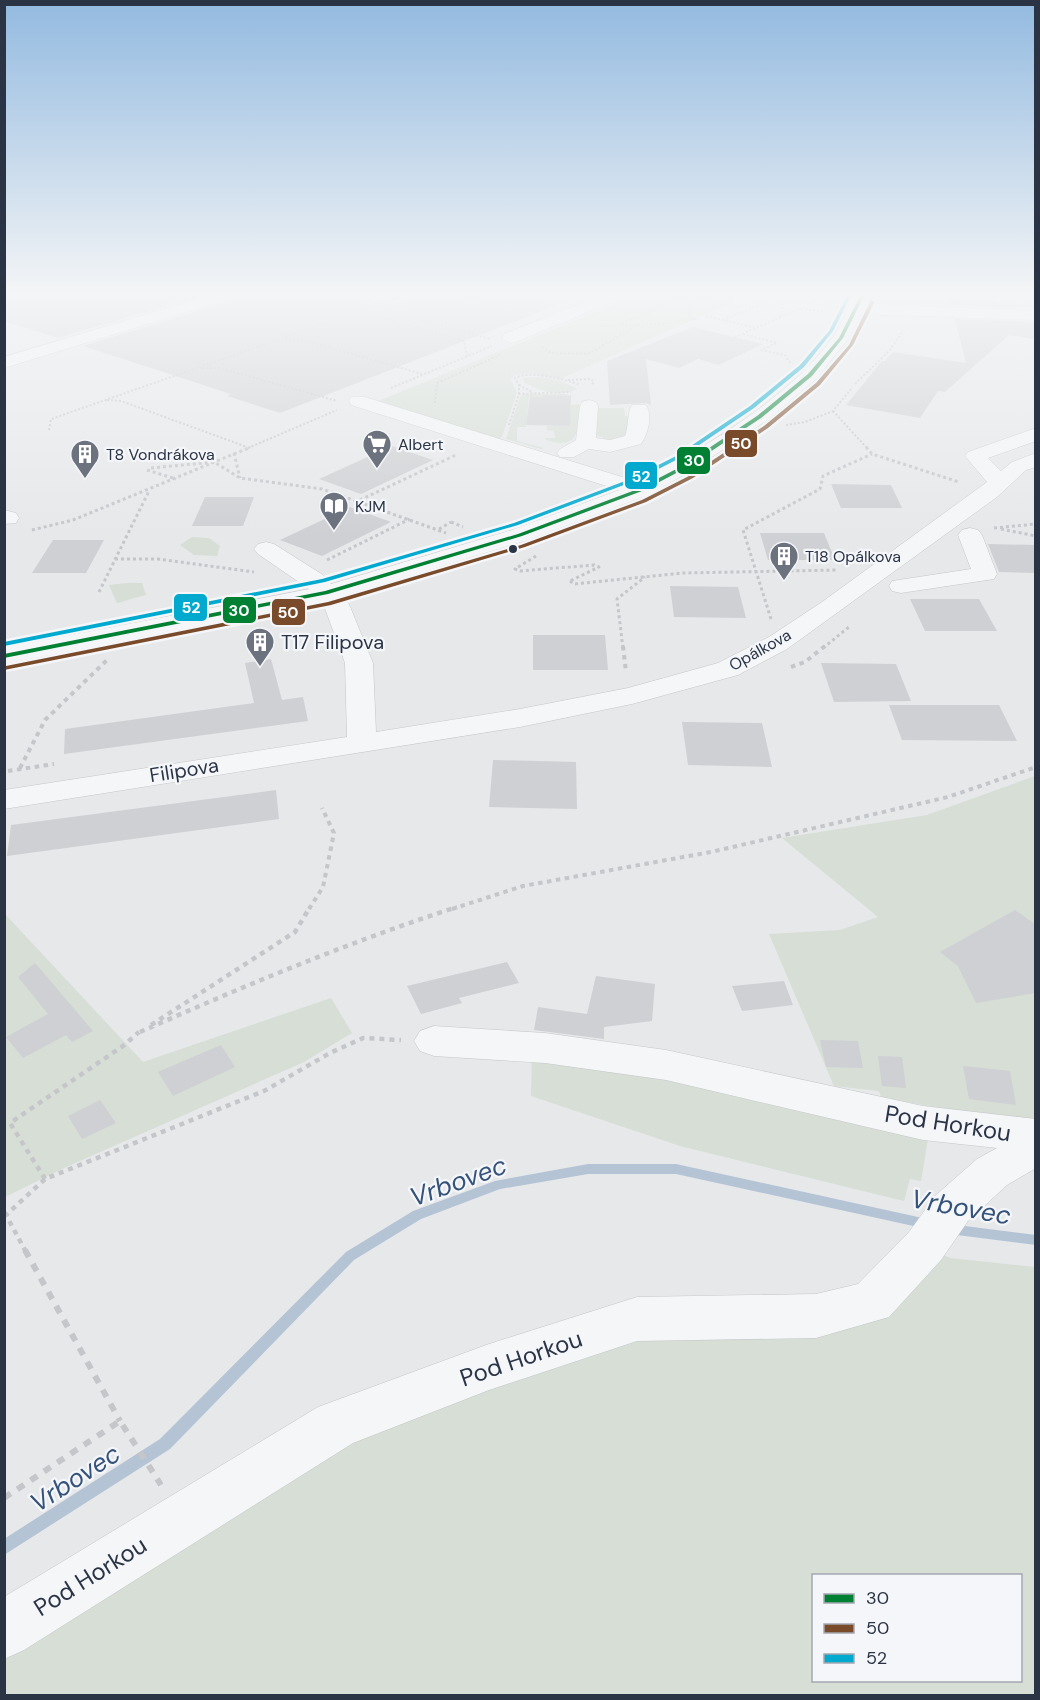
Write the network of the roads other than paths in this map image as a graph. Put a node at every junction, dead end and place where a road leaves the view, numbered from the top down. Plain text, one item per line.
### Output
1 (810, 375) edge
2 (354, 403) road end
3 (589, 406) dead end
4 (639, 409) dead end
5 (1035, 434) edge
6 (586, 443) junction
7 (1035, 459) edge
8 (549, 461) junction
9 (994, 487) junction
10 (640, 489) junction
11 (970, 535) dead end
12 (266, 549) dead end
13 (893, 577) junction
14 (320, 587) junction
15 (4, 656) edge
16 (363, 743) junction
17 (4, 800) edge
18 (434, 1041) road end
19 (1035, 1136) edge
20 (1035, 1147) edge
21 (4, 1630) edge

1 - 10 street
2 - 8 street
3 - 6 street
4 - 6 street
5 - 9 street
6 - 8 street
7 - 9 street, Opálkova
8 - 10 street
9 - 13 street, Opálkova
10 - 14 street
11 - 13 street
12 - 14 street
13 - 16 street, Opálkova
14 - 15 street
14 - 16 street
16 - 17 street, Filipova
18 - 19 street, Pod Horkou
20 - 21 street, Pod Horkou

